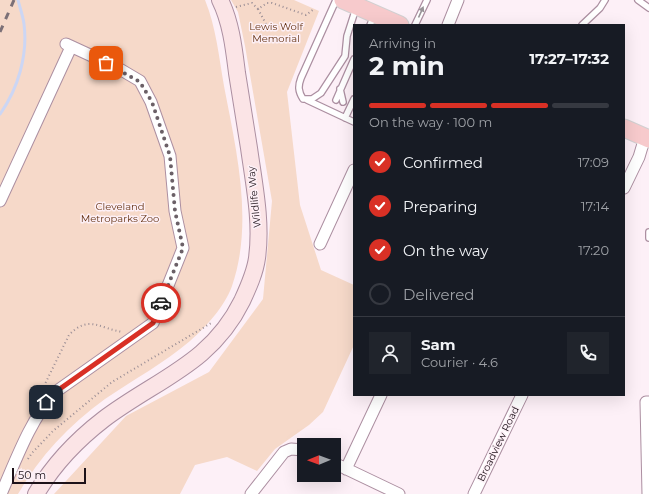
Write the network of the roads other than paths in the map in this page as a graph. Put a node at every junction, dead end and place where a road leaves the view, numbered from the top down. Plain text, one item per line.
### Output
1 (220, 0) edge
2 (336, 0) edge
3 (427, 0) edge
4 (458, 0) edge
5 (605, 0) edge
6 (638, 0) edge
7 (649, 8) edge
8 (362, 10) edge
9 (354, 24) edge
10 (397, 24) edge
11 (415, 24) edge
12 (448, 24) edge
13 (583, 24) edge
14 (353, 26) edge
15 (352, 71) edge
16 (340, 89) junction
17 (303, 99) junction
18 (353, 101) edge
19 (331, 111) junction
20 (337, 114) junction
21 (345, 118) junction
22 (353, 122) edge
23 (625, 128) edge
24 (648, 135) edge
25 (353, 172) edge
26 (627, 175) edge
27 (0, 201) edge
28 (649, 232) edge
29 (649, 238) edge
30 (320, 244) dead end
31 (381, 396) edge
32 (522, 396) edge
33 (648, 402) edge
34 (297, 450) edge
35 (341, 466) edge
36 (346, 469) junction
37 (1, 494) edge
38 (36, 494) edge
39 (251, 494) edge
40 (399, 494) edge
41 (474, 494) edge
42 (648, 494) edge

1 - 38 street, Wildlife Way
2 - 17 lane
11 -> 3 lane
4 - 12 street
5 - 13 lane
6 - 7 lane
8 - 9 lane
8 - 10 main road
14 - 17 lane
15 - 16 lane
16 - 19 lane
16 - 20 lane
17 - 19 lane
18 - 21 lane
19 - 20 lane
20 - 21 lane
21 - 22 lane
23 - 24 main road
24 - 26 street
25 - 30 street
27 - 37 street
28 - 29 lane
31 - 36 street
32 - 41 street, Broadview Road
33 - 42 street
34 - 39 street
35 - 36 street
36 - 40 street

